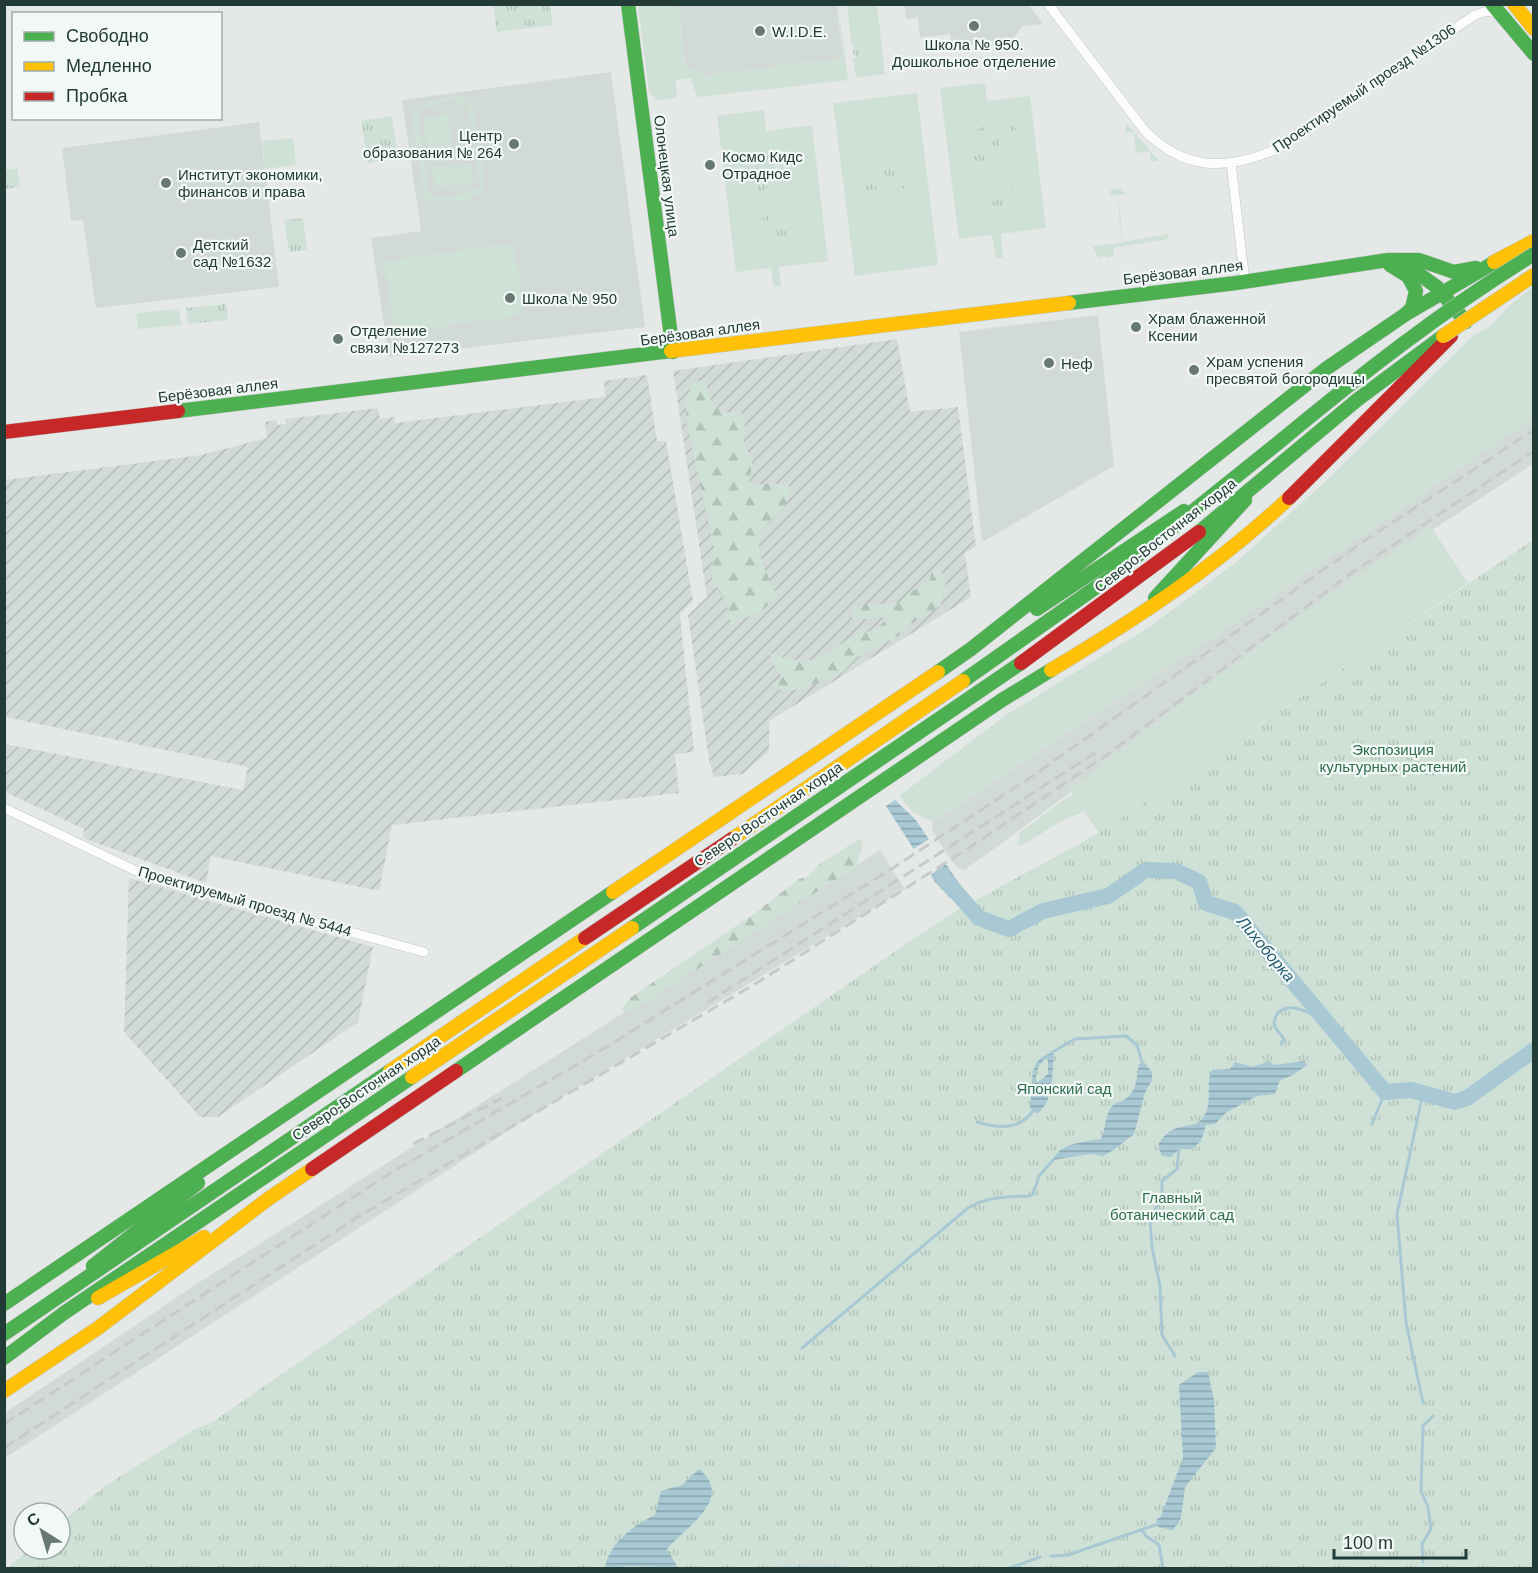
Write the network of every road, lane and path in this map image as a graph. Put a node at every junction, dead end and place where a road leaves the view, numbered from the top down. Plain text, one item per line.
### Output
1 (628, 4) edge
2 (1048, 4) edge
3 (1514, 4) edge
4 (1523, 4) edge
5 (1495, 9) edge
6 (1533, 20) edge
7 (1533, 28) edge
8 (1533, 54) edge
9 (1232, 163) junction
10 (1533, 241) edge
11 (1533, 254) edge
12 (1502, 258) junction
13 (1400, 260) junction
14 (1382, 262) junction
15 (1431, 265) junction
16 (1533, 270) edge
17 (1533, 275) edge
18 (1245, 282) junction
19 (1449, 290) junction
20 (1406, 314) junction
21 (1471, 318) junction
22 (673, 352) junction
23 (4, 433) edge
24 (1264, 477) junction
25 (1236, 478) junction
26 (1112, 634) junction
27 (971, 650) junction
28 (4, 808) edge
29 (424, 952) dead end
30 (255, 1136) junction
31 (268, 1200) junction
32 (52, 1299) junction
33 (4, 1304) edge
34 (40, 1331) junction
35 (4, 1334) edge
36 (4, 1358) edge
37 (10, 1387) edge

1 - 22 main road, Олонецкая улица
2 - 9 street, Проектируемый проезд №1306
3 - 7 main road
4 - 6 main road
5 - 8 main road
5 - 9 street, Проектируемый проезд №1306
9 - 18 street
10 - 12 main road, Берёзовая аллея
11 - 25 main road, Северо-Восточная хорда, bridge
12 - 15 main road, Берёзовая аллея
12 - 19 main road
13 - 14 main road, Берёзовая аллея
13 - 15 main road, Берёзовая аллея
13 - 19 main road
14 - 18 main road, Берёзовая аллея
14 - 20 main road
15 - 19 main road
16 - 21 main road
17 - 24 main road, Северо-Восточная хорда, bridge
18 - 22 main road, Берёзовая аллея
19 - 20 main road
19 - 21 main road
20 - 27 main road
21 - 26 main road
22 - 23 main road, Берёзовая аллея
24 - 26 main road
24 - 34 main road, Северо-Восточная хорда
25 - 27 main road
25 - 32 main road, Северо-Восточная хорда
26 - 31 main road
27 - 30 main road
28 - 29 street, Проектируемый проезд № 5444
30 - 32 main road
30 - 33 main road
31 - 34 main road
31 - 37 main road
32 - 35 main road, Северо-Восточная хорда
34 - 36 main road, Северо-Восточная хорда

